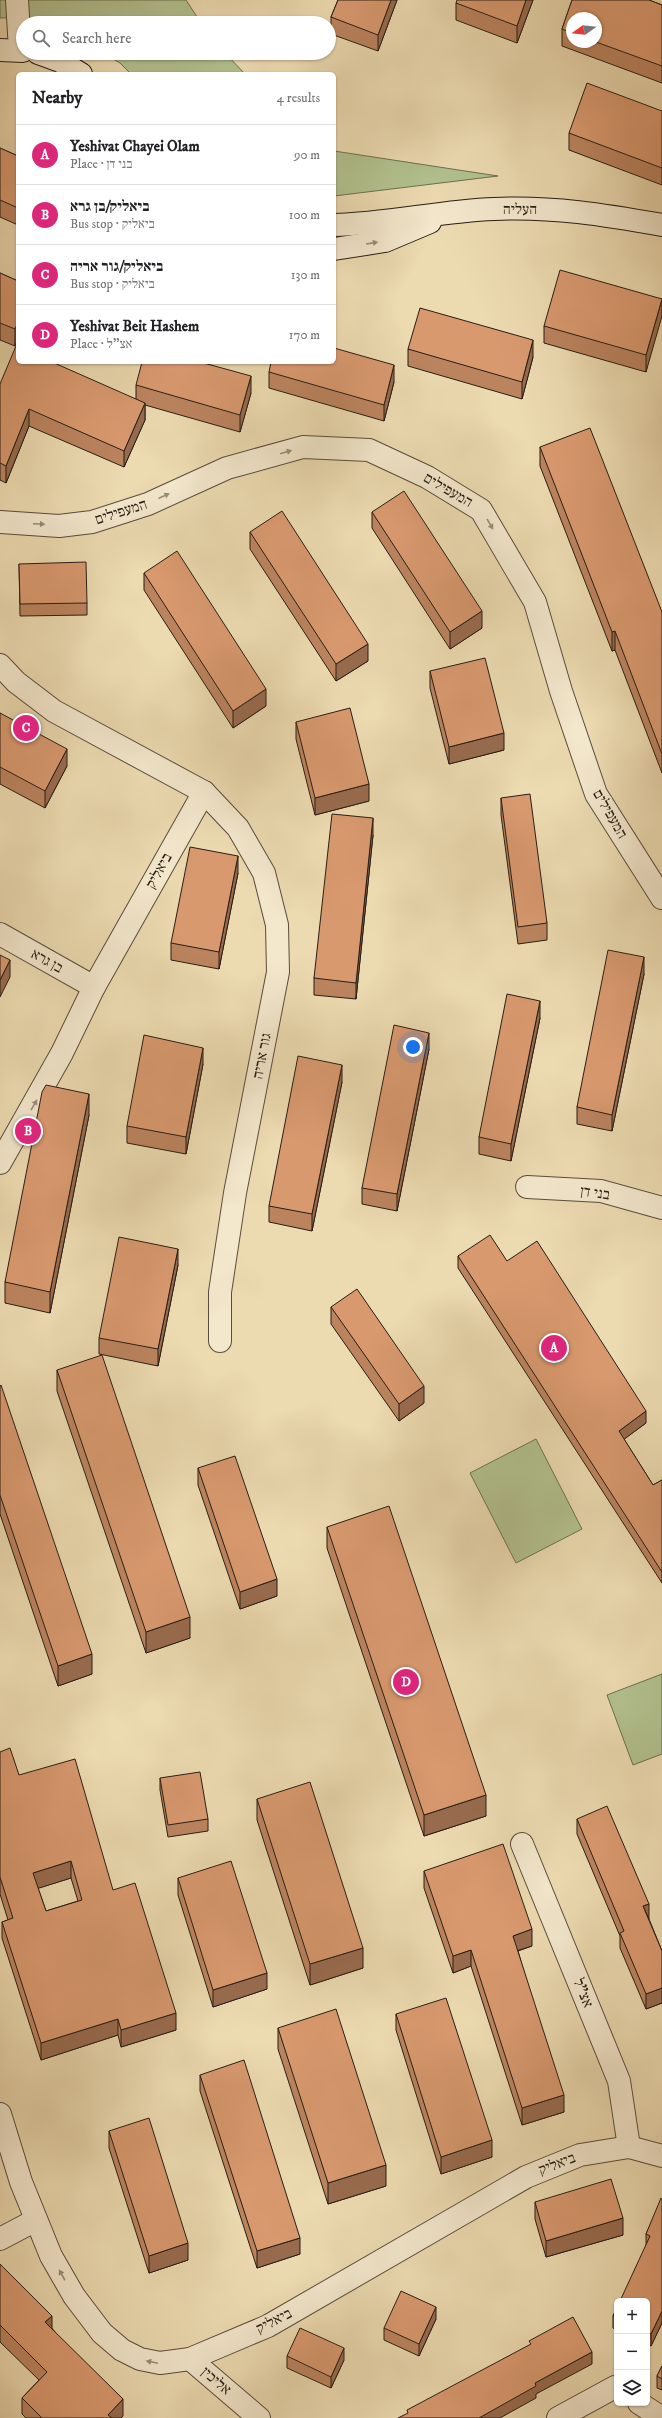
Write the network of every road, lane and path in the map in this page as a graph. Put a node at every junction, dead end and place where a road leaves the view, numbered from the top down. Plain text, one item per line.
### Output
1 (17, 0) edge
2 (18, 16) edge
3 (56, 60) edge
4 (78, 72) edge
5 (450, 213) junction
6 (590, 213) junction
7 (336, 225) edge
8 (662, 226) edge
9 (662, 238) edge
10 (336, 249) edge
11 (0, 522) edge
12 (0, 665) edge
13 (204, 792) junction
14 (662, 898) edge
15 (0, 934) edge
16 (94, 987) junction
17 (0, 1163) edge
18 (527, 1187) dead end
19 (662, 1208) edge
20 (220, 1340) dead end
21 (522, 1844) dead end
22 (0, 2114) edge
23 (629, 2147) junction
24 (662, 2156) edge
25 (36, 2220) junction
26 (0, 2239) edge
27 (190, 2359) junction
28 (614, 2388) edge
29 (644, 2406) edge
30 (259, 2418) edge
31 (558, 2418) edge
32 (662, 2418) edge

1 - 2 street
3 - 4 street
5 - 6 street, העליה
5 - 7 street, העליה
10 -> 5 street, העליה
6 - 8 street, העליה
6 - 9 street, העליה
11 -> 14 street, המעפילים
12 - 13 street
13 - 16 street, ביאליק
13 - 20 street, גור אריה
15 - 16 street, בן גרא
17 -> 16 street, ביאליק
18 - 19 street, בני דן
21 - 23 street, אצ"ל
22 - 25 street, ביאליק
23 - 24 street, ביאליק
23 - 27 street, ביאליק
25 - 26 street
27 -> 25 street, ביאליק
27 - 30 street, אליכין
28 - 31 street
29 - 32 street

